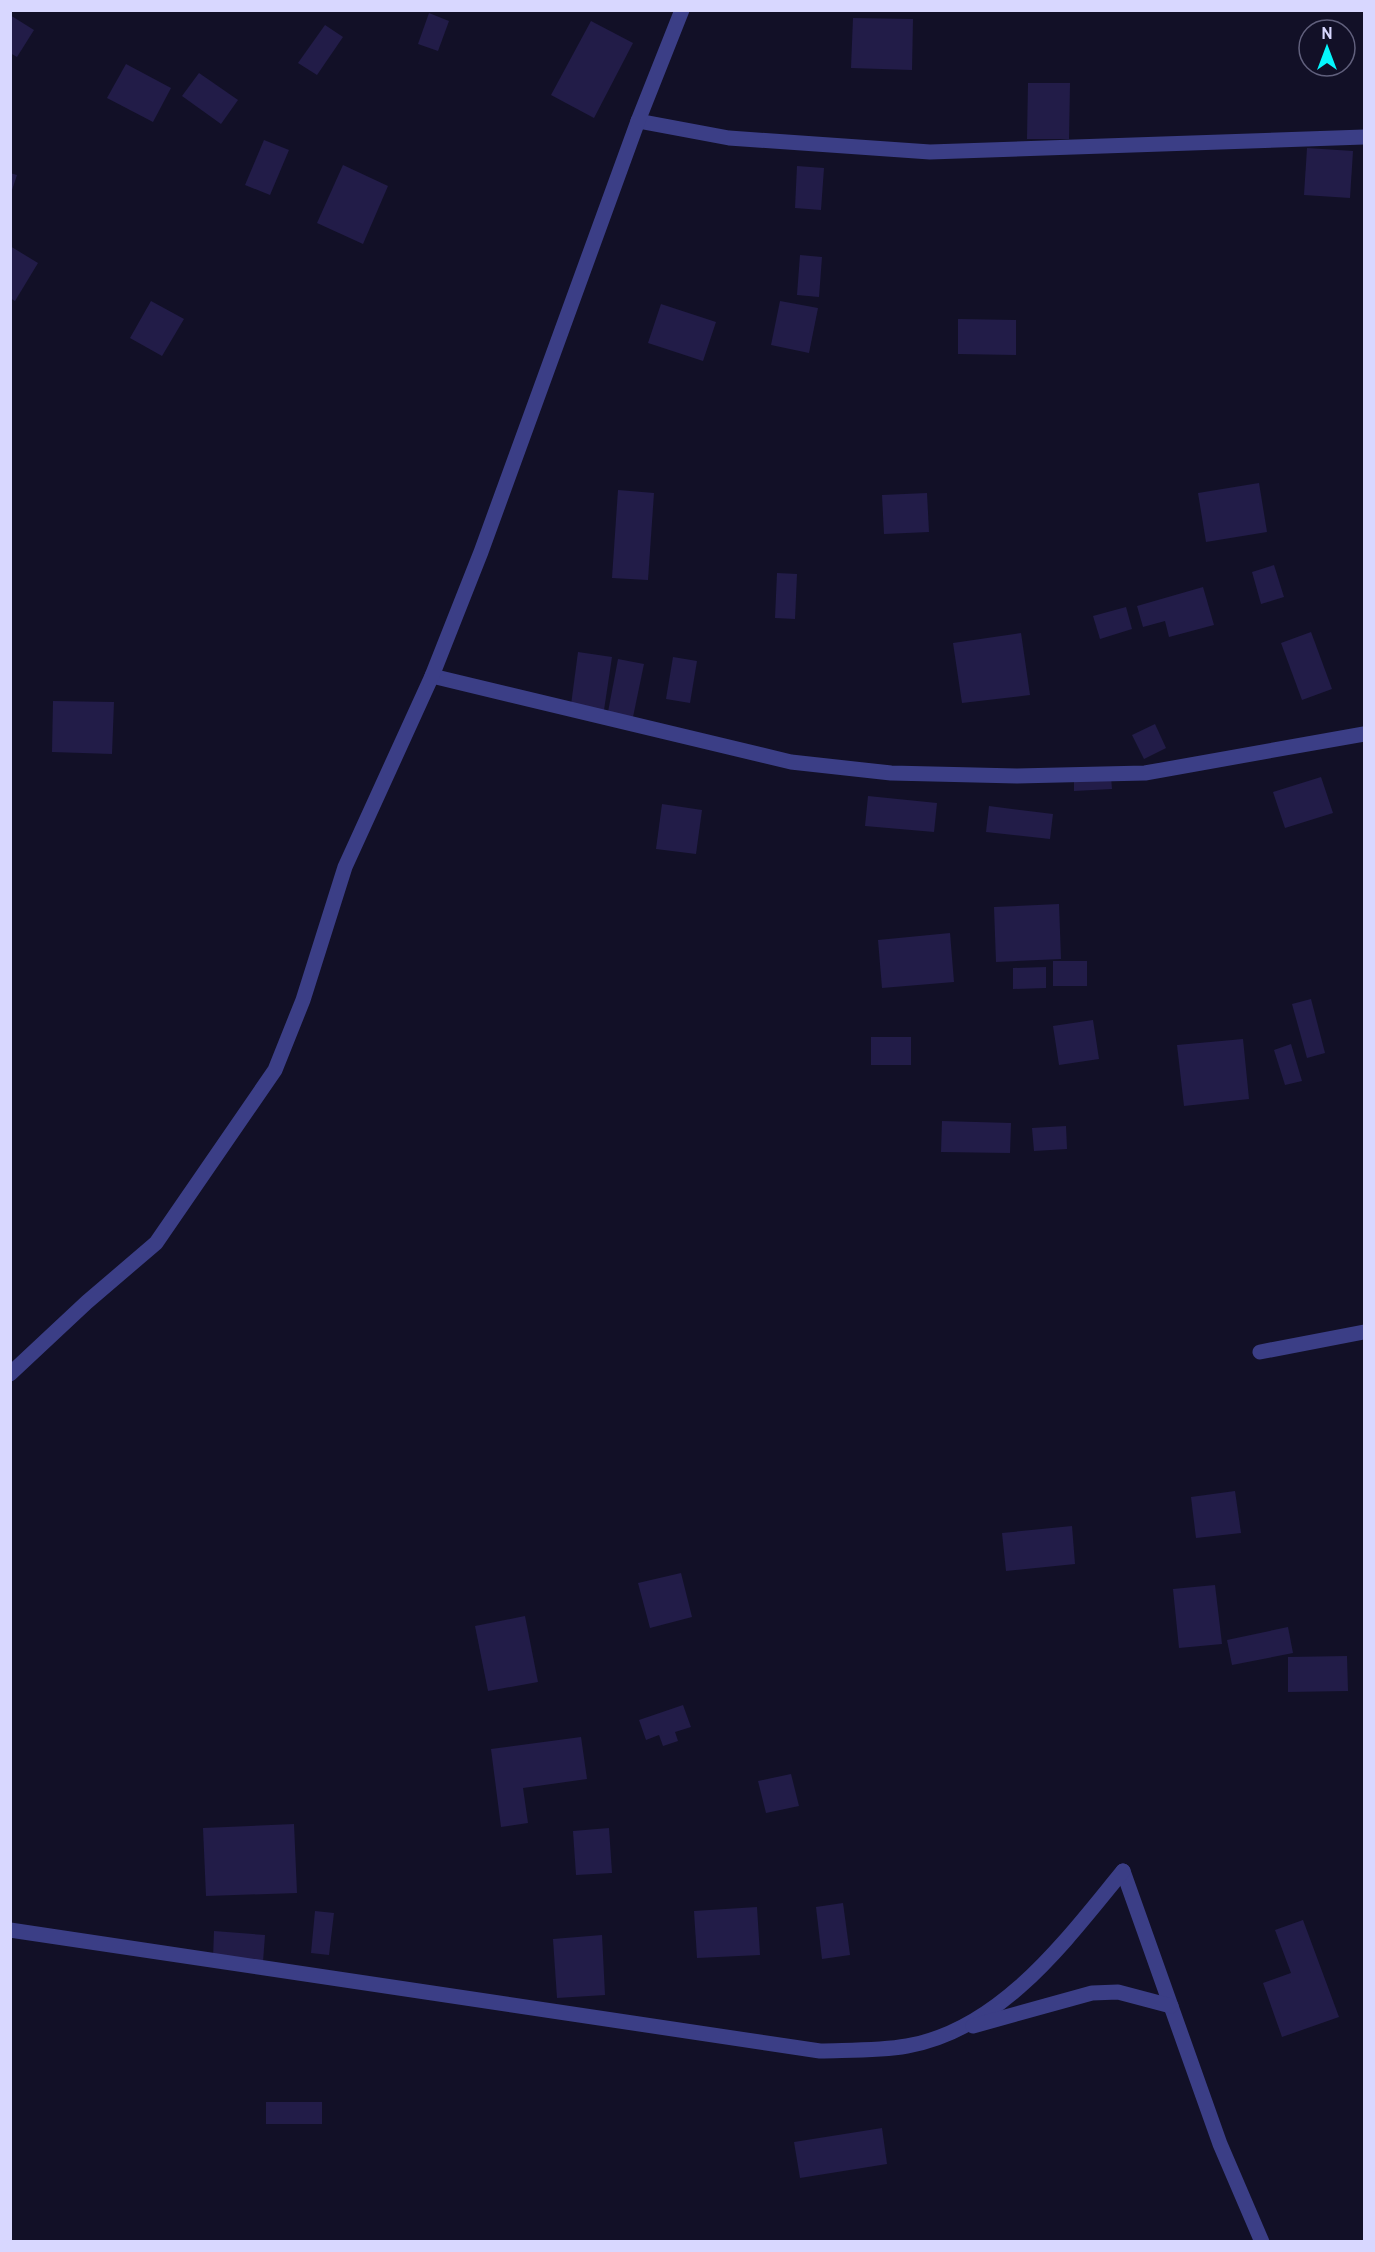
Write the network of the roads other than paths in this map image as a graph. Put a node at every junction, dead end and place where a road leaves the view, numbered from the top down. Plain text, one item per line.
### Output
1 (682, 10) edge
2 (639, 121) junction
3 (1365, 137) edge
4 (432, 676) junction
5 (1365, 734) edge
6 (1365, 1332) edge
7 (1260, 1352) dead end
8 (10, 1374) edge
9 (10, 1930) edge
10 (1171, 2006) junction
11 (955, 2031) junction
12 (1262, 2241) edge

1 - 2 street
2 - 3 street
2 - 4 street
4 - 5 street
4 - 8 street
6 - 7 street
9 - 11 street
10 - 11 street
10 - 11 street
10 - 12 street

